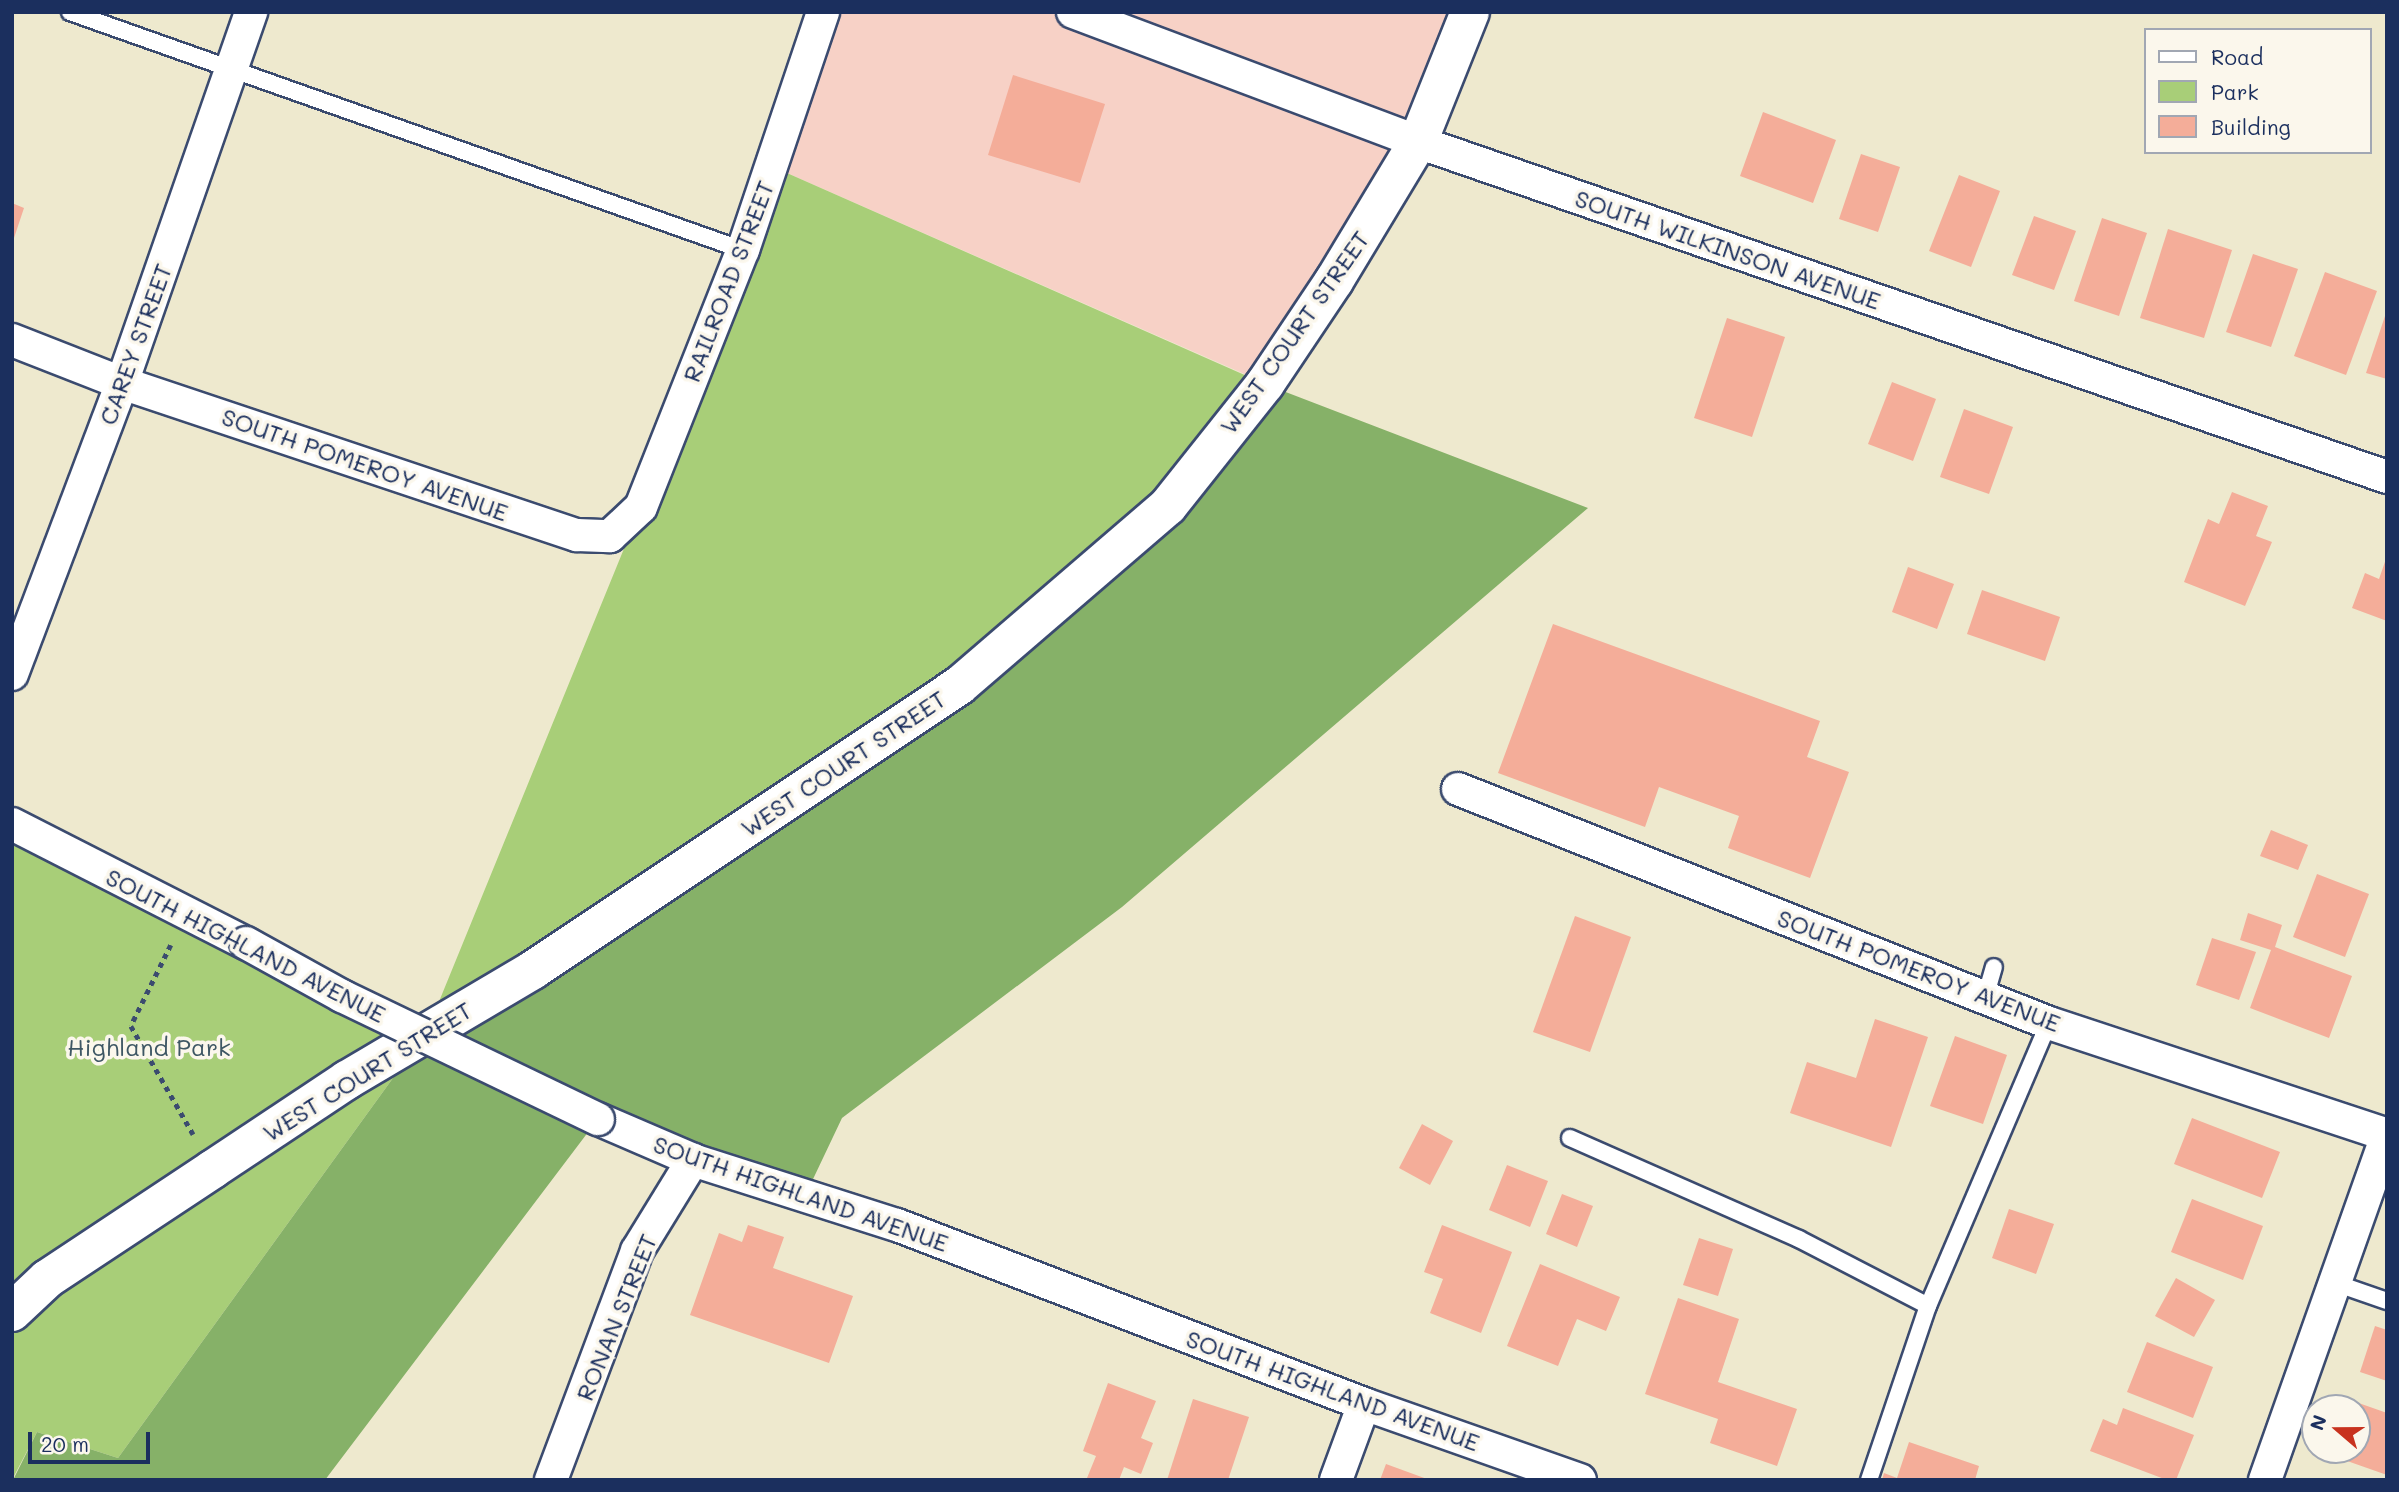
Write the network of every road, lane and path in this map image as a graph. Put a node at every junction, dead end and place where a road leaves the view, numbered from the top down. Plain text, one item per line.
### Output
1 (70, 12) edge
2 (251, 12) edge
3 (823, 12) edge
4 (1073, 12) edge
5 (1470, 12) edge
6 (231, 70) junction
7 (1418, 142) junction
8 (743, 250) junction
9 (12, 340) edge
10 (122, 383) junction
11 (2387, 477) edge
12 (610, 536) joint
13 (12, 674) edge
14 (1458, 789) dead end
15 (12, 824) edge
16 (188, 913) junction
17 (1994, 967) dead end
18 (1985, 998) junction
19 (2049, 1023) junction
20 (2387, 1136) edge
21 (1570, 1138) dead end
22 (693, 1160) junction
23 (213, 1169) junction
24 (2335, 1283) junction
25 (2387, 1301) edge
26 (1928, 1306) junction
27 (12, 1312) edge
28 (1364, 1404) junction
29 (551, 1480) edge
30 (1336, 1480) edge
31 (1580, 1480) edge
32 (1868, 1480) edge
33 (2265, 1480) edge

1 - 6 lane
2 - 6 street, CAREY STREET
3 - 8 street, RAILROAD STREET
4 - 7 street, SOUTH WILKINSON AVENUE
5 - 7 main road, WEST COURT STREET
6 - 8 lane
6 - 10 street, CAREY STREET
7 - 11 street, SOUTH WILKINSON AVENUE
7 - 23 main road, WEST COURT STREET
8 - 12 street, RAILROAD STREET
9 - 10 street, SOUTH POMEROY AVENUE
10 - 12 street, SOUTH POMEROY AVENUE
10 - 13 street, CAREY STREET
14 - 18 street, SOUTH POMEROY AVENUE
15 - 16 street, SOUTH HIGHLAND AVENUE
16 - 22 street, SOUTH HIGHLAND AVENUE, bridge
16 - 23 path
17 - 18 lane
18 - 19 street, SOUTH POMEROY AVENUE
19 - 20 street, SOUTH POMEROY AVENUE
19 - 26 lane
20 - 24 street
21 - 26 lane
22 - 28 street, SOUTH HIGHLAND AVENUE
22 - 29 street, RONAN STREET
23 - 27 main road, WEST COURT STREET
24 - 25 lane
24 - 33 street
26 - 32 lane
28 - 30 street
28 - 31 street, SOUTH HIGHLAND AVENUE

